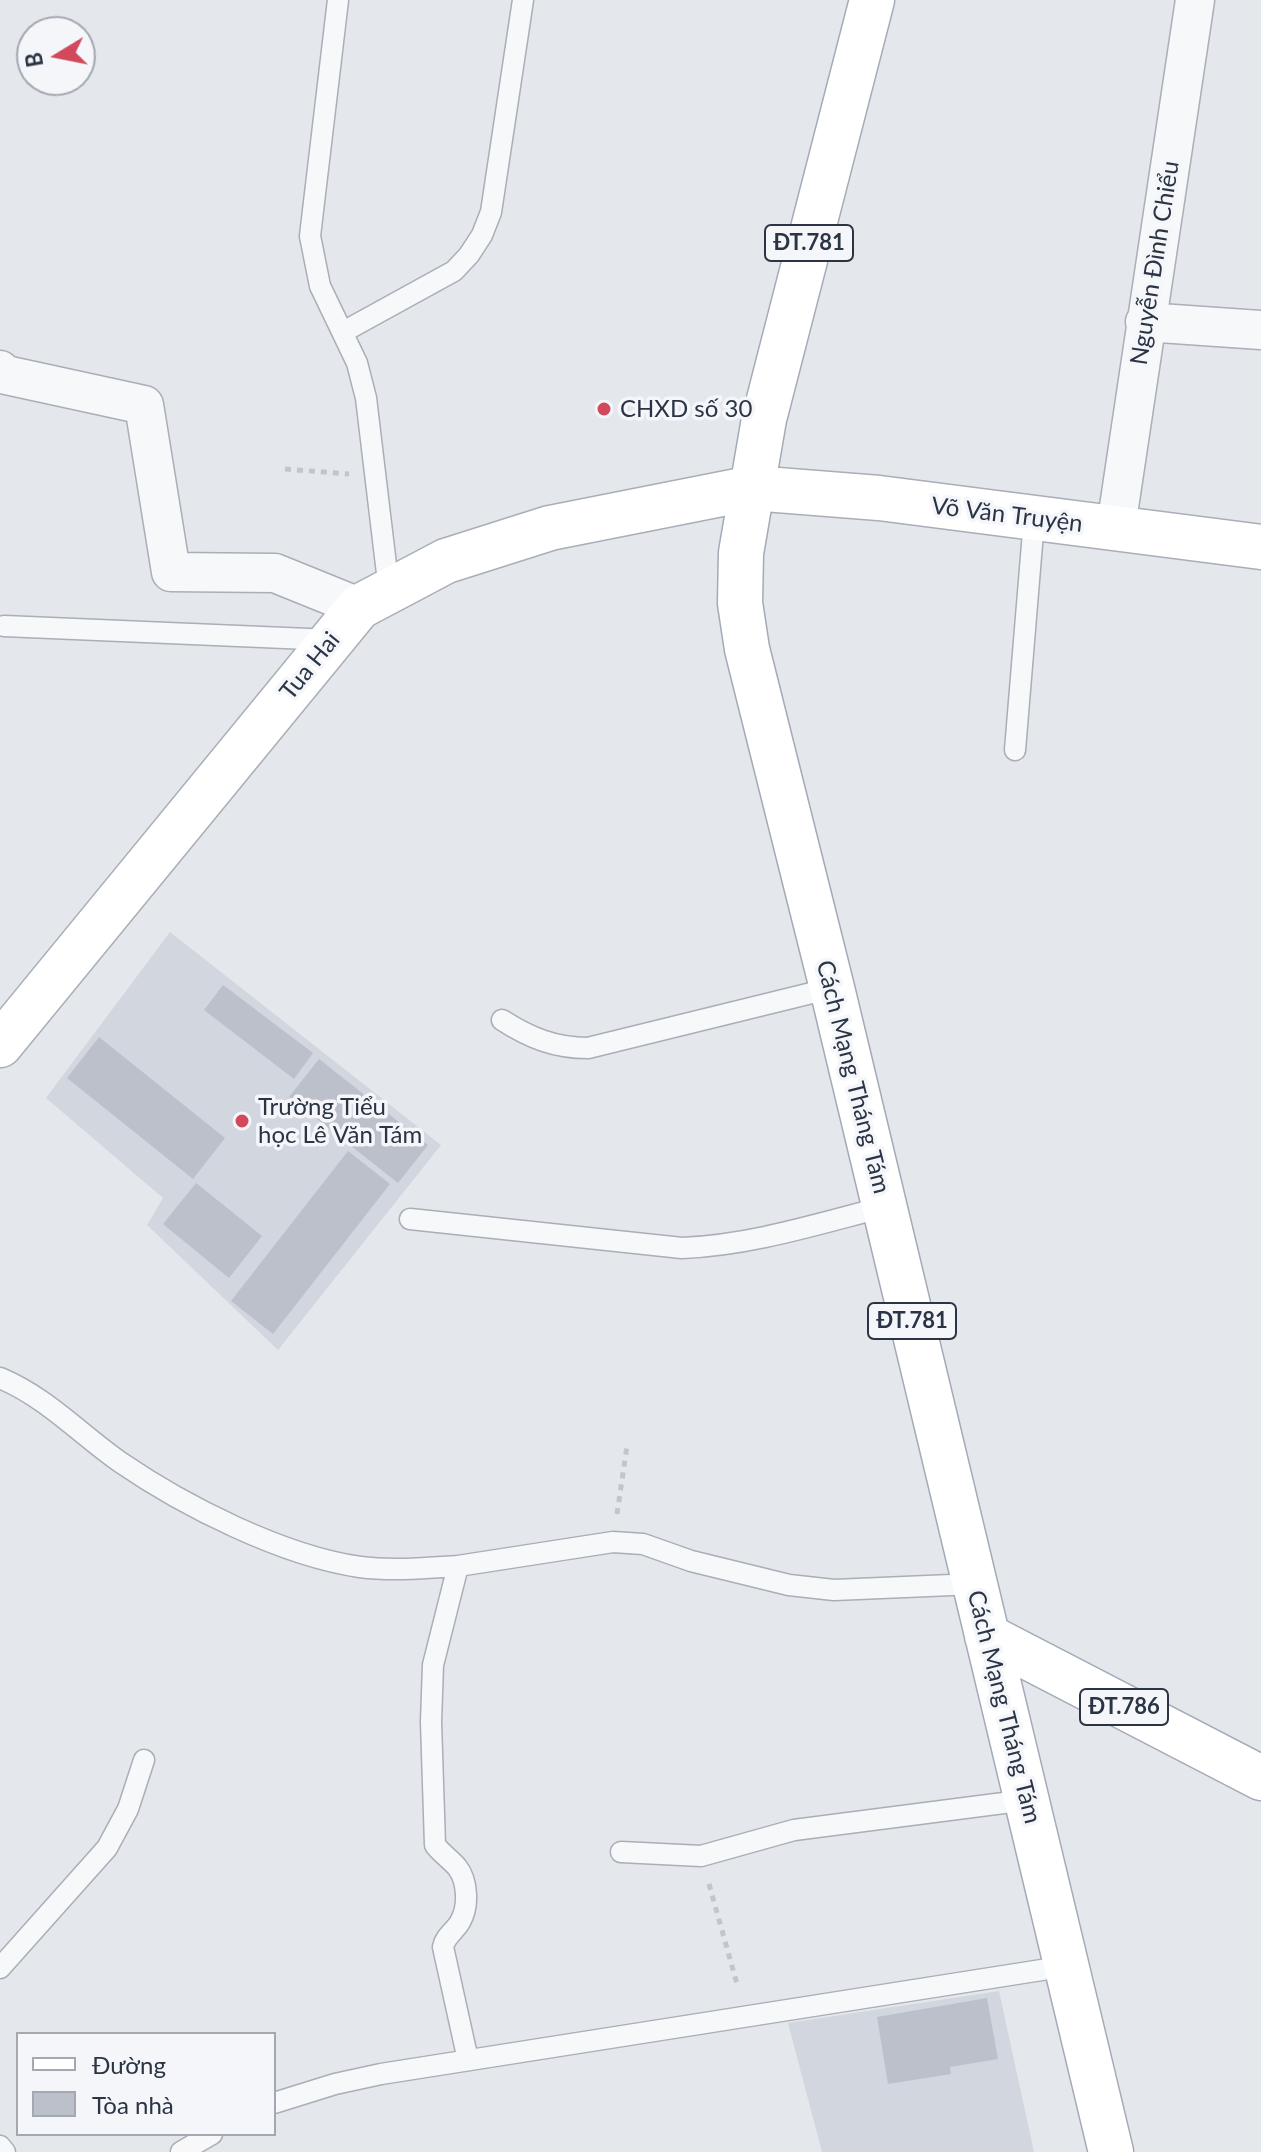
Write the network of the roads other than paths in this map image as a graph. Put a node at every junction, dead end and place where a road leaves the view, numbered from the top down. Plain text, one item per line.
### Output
1 (338, 0) edge
2 (523, 0) edge
3 (872, 0) edge
4 (1195, 0) edge
5 (1145, 322) junction
6 (1261, 330) edge
7 (343, 332) junction
8 (0, 370) edge
9 (752, 488) junction
10 (1034, 520) junction
11 (1116, 527) junction
12 (1261, 547) edge
13 (374, 599) junction
14 (4, 626) dead end
15 (332, 640) junction
16 (1015, 750) dead end
17 (832, 988) junction
18 (502, 1020) dead end
19 (0, 1045) edge
20 (884, 1207) junction
21 (410, 1219) dead end
22 (0, 1378) edge
23 (458, 1566) junction
24 (975, 1584) junction
25 (987, 1636) junction
26 (144, 1760) dead end
27 (1261, 1778) edge
28 (1027, 1800) junction
29 (621, 1852) dead end
30 (1067, 1966) junction
31 (0, 1968) edge
32 (468, 2060) junction
33 (276, 2102) edge
34 (209, 2136) edge
35 (0, 2146) edge
36 (5, 2152) edge
37 (181, 2152) edge
38 (1111, 2152) edge

1 - 7 lane
2 - 7 lane
3 - 9 main road, Cách Mạng Tháng Tám / ĐT.781
4 - 5 street, Nguyễn Đình Chiểu
5 - 6 street
5 - 11 street, Nguyễn Đình Chiểu
7 - 13 lane
8 - 13 street
9 - 10 main road, Võ Văn Truyện
9 - 13 main road, Tua Hai
9 - 17 main road, Cách Mạng Tháng Tám / ĐT.781
10 - 11 main road, Võ Văn Truyện
10 - 16 lane
11 - 12 main road, Võ Văn Truyện
13 - 15 main road, Tua Hai
14 - 15 lane
15 - 19 main road, Tua Hai
17 - 18 lane
17 - 20 main road, Cách Mạng Tháng Tám / ĐT.781
20 - 21 lane
20 - 24 main road, Cách Mạng Tháng Tám / ĐT.781
22 - 23 lane
23 - 24 lane
23 - 32 lane
24 - 25 main road, Cách Mạng Tháng Tám / ĐT.781
25 - 27 main road, ĐT.786
25 - 28 main road, Cách Mạng Tháng Tám / ĐT.781
26 - 31 lane
28 - 29 lane
28 - 30 main road, Cách Mạng Tháng Tám / ĐT.781
30 - 32 lane
30 - 38 main road, Cách Mạng Tháng Tám / ĐT.781
32 - 33 lane
34 - 37 lane
35 - 36 lane

